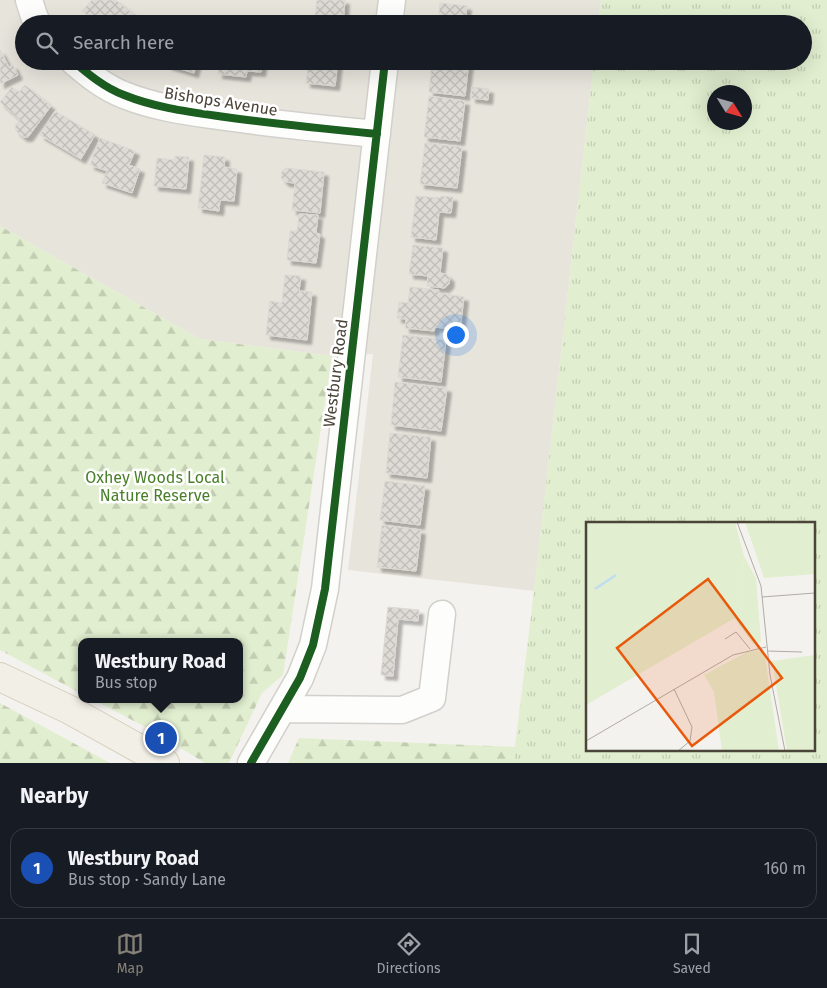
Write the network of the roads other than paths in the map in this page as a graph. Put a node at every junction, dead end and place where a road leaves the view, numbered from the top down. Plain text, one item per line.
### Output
1 (29, 0) edge
2 (392, 0) edge
3 (35, 15) edge
4 (391, 15) edge
5 (84, 70) edge
6 (384, 70) edge
7 (377, 134) junction
8 (442, 614) dead end
9 (0, 677) edge
10 (284, 709) junction
11 (165, 763) edge
12 (251, 763) edge

1 - 3 street
2 - 4 street
5 - 7 street, Bishops Avenue
6 - 7 street, Westbury Road
7 - 10 street, Westbury Road
8 - 10 street
9 - 11 main road
10 - 12 street, Westbury Road

